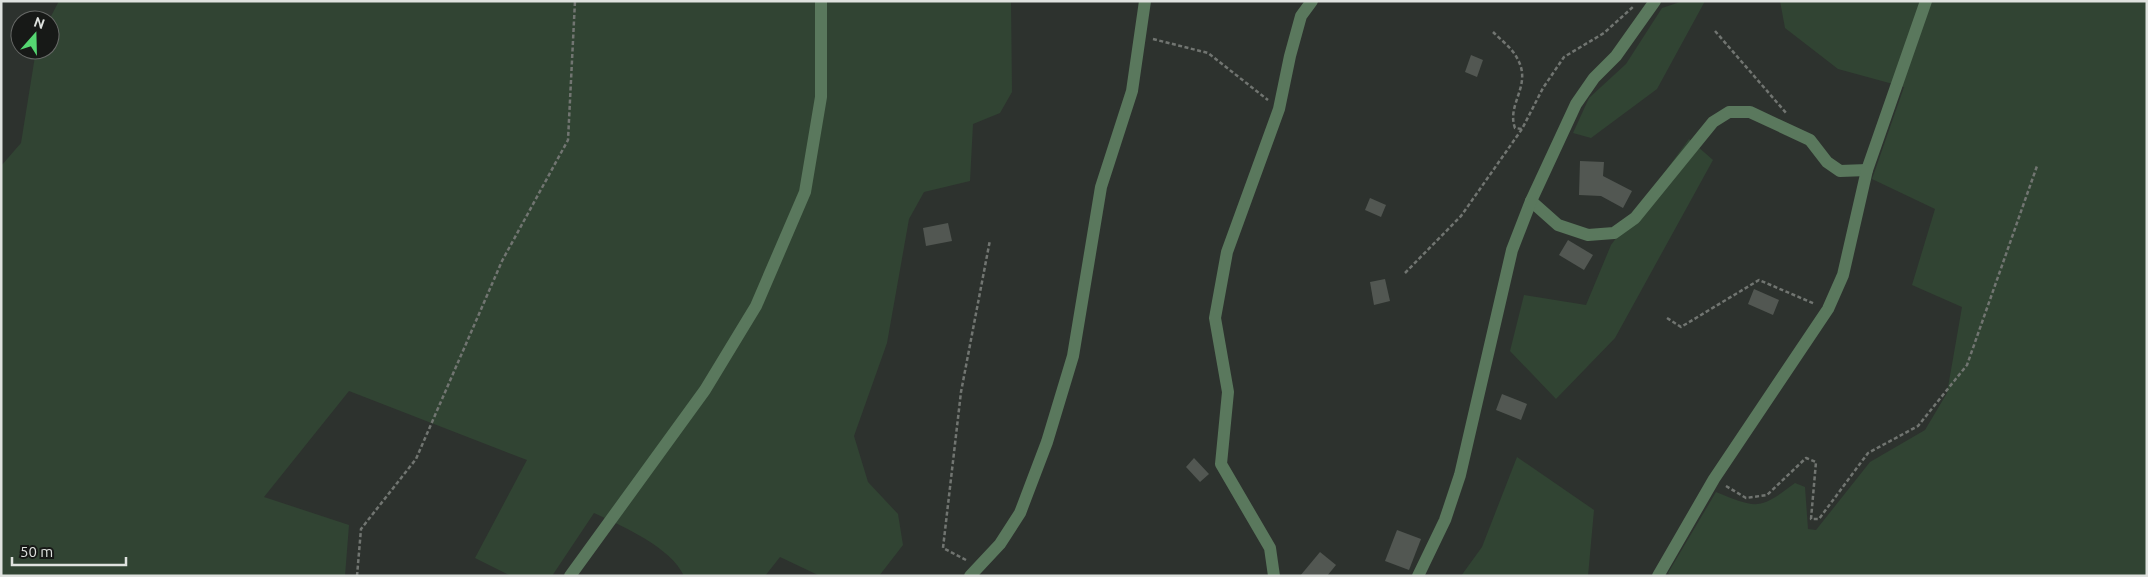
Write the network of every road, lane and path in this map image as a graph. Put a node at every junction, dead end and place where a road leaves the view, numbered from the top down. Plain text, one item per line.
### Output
1 (575, 1) edge
2 (821, 1) edge
3 (1145, 1) edge
4 (1312, 1) edge
5 (1638, 1) edge
6 (1655, 1) edge
7 (1926, 1) edge
8 (1715, 31) dead end
9 (1493, 32) dead end
10 (1140, 35) junction
11 (1279, 109) junction
12 (1791, 118) dead end
13 (1522, 129) junction
14 (2037, 166) dead end
15 (1868, 170) junction
16 (1531, 201) junction
17 (990, 240) dead end
18 (1405, 273) dead end
19 (1828, 309) junction
20 (1667, 318) dead end
21 (1714, 480) junction
22 (975, 571) edge
23 (356, 576) edge
24 (570, 576) edge
25 (1274, 576) edge
26 (1418, 576) edge
27 (1658, 576) edge

1 - 23 path
2 - 24 street
3 - 10 street
4 - 11 street
5 - 13 path
6 - 16 street
7 - 15 street
8 - 12 path
9 - 13 path
10 - 11 path
10 - 22 street
11 - 25 street
13 - 18 path
14 - 21 path
15 - 16 street
15 - 19 street
16 - 26 street
17 - 22 path
19 - 20 path
19 - 21 street
21 - 27 street

